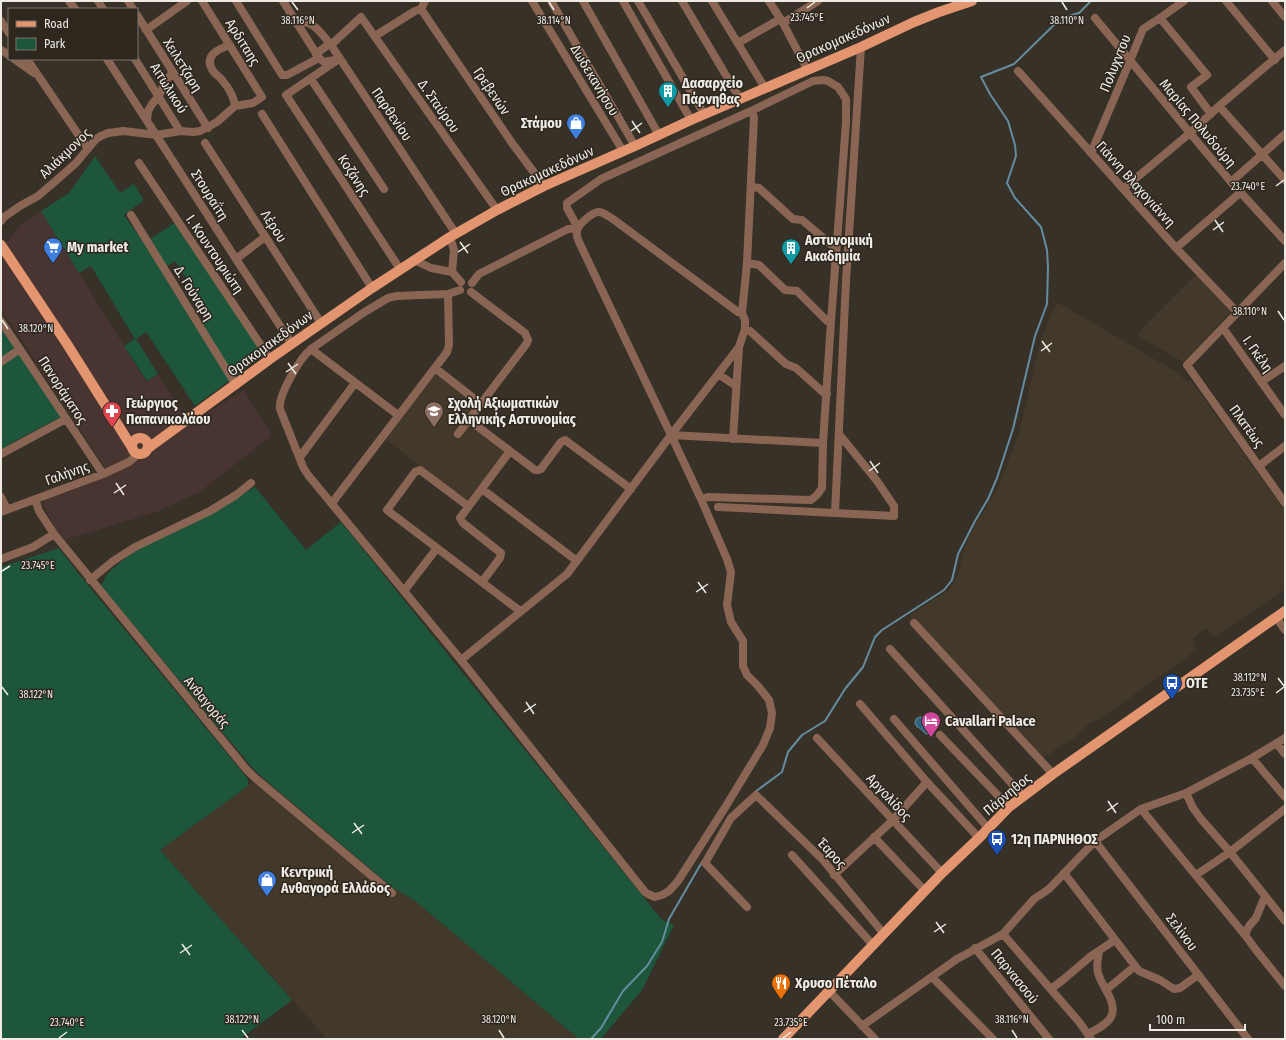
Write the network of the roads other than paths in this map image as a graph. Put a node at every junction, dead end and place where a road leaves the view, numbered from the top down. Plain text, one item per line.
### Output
1 (188, 1) edge
2 (202, 1) edge
3 (236, 1) edge
4 (283, 1) edge
5 (425, 1) edge
6 (532, 1) edge
7 (551, 1) edge
8 (583, 1) edge
9 (623, 1) edge
10 (638, 1) edge
11 (682, 1) edge
12 (712, 1) edge
13 (769, 1) edge
14 (818, 1) edge
15 (972, 1) edge
16 (1184, 1) edge
17 (1226, 1) edge
18 (1272, 1) edge
19 (421, 9) junction
20 (138, 17) edge
21 (1285, 17) edge
22 (1095, 18) dead end
23 (1160, 18) junction
24 (1, 21) edge
25 (781, 21) junction
26 (297, 24) junction
27 (146, 30) junction
28 (8, 32) edge
29 (375, 36) junction
30 (738, 42) junction
31 (330, 45) junction
32 (230, 46) junction
33 (861, 47) junction
34 (1285, 50) edge
35 (317, 56) junction
36 (339, 59) junction
37 (16, 60) edge
38 (28, 60) edge
39 (108, 60) edge
40 (136, 60) edge
41 (1275, 60) junction
42 (1130, 61) junction
43 (807, 70) junction
44 (1018, 71) dead end
45 (173, 72) junction
46 (38, 75) junction
47 (311, 78) junction
48 (596, 79) junction
49 (583, 85) junction
50 (765, 88) junction
51 (159, 96) junction
52 (740, 99) junction
53 (235, 106) junction
54 (1219, 106) junction
55 (751, 111) junction
56 (262, 114) dead end
57 (704, 114) junction
58 (1211, 114) junction
59 (147, 120) junction
60 (691, 120) junction
61 (208, 128) junction
62 (180, 131) junction
63 (1190, 133) junction
64 (1285, 134) edge
65 (157, 135) junction
66 (658, 135) junction
67 (205, 143) dead end
68 (636, 146) junction
69 (88, 149) junction
70 (624, 152) junction
71 (1091, 153) junction
72 (1262, 154) junction
73 (139, 164) dead end
74 (1285, 180) edge
75 (1231, 182) junction
76 (544, 186) junction
77 (752, 187) junction
78 (384, 189) dead end
79 (1123, 189) junction
80 (1241, 192) junction
81 (497, 210) junction
82 (131, 215) dead end
83 (1, 221) edge
84 (578, 228) junction
85 (453, 236) junction
86 (265, 237) junction
87 (1285, 241) edge
88 (1, 244) edge
89 (836, 248) junction
90 (1176, 248) junction
91 (236, 259) junction
92 (414, 260) junction
93 (748, 263) junction
94 (1285, 263) edge
95 (400, 269) junction
96 (452, 272) junction
97 (472, 283) junction
98 (461, 286) junction
99 (372, 288) junction
100 (471, 292) junction
101 (448, 294) junction
102 (742, 313) junction
103 (1238, 313) junction
104 (1, 321) edge
105 (831, 321) junction
106 (321, 324) junction
107 (1223, 328) junction
108 (745, 329) junction
109 (292, 344) junction
110 (739, 347) junction
111 (20, 349) junction
112 (311, 349) junction
113 (270, 360) junction
114 (1, 362) edge
115 (1285, 366) edge
116 (435, 368) junction
117 (718, 374) junction
118 (1261, 382) junction
119 (355, 383) junction
120 (236, 385) junction
121 (736, 386) junction
122 (827, 394) junction
123 (481, 404) junction
124 (398, 415) junction
125 (1285, 415) edge
126 (66, 419) junction
127 (469, 420) junction
128 (458, 434) dead end
129 (839, 434) junction
130 (671, 435) junction
131 (733, 439) junction
132 (823, 443) junction
133 (140, 446) junction
134 (1285, 446) edge
135 (510, 451) junction
136 (1, 454) edge
137 (300, 457) junction
138 (1259, 466) junction
139 (103, 474) junction
140 (251, 484) dead end
141 (482, 489) junction
142 (631, 489) junction
143 (1, 498) edge
144 (35, 499) junction
145 (701, 499) junction
146 (332, 503) junction
147 (1285, 503) edge
148 (468, 506) junction
149 (718, 507) dead end
150 (4, 511) edge
151 (835, 513) junction
152 (54, 534) junction
153 (437, 548) junction
154 (1, 558) edge
155 (577, 561) junction
156 (90, 580) junction
157 (482, 582) junction
158 (404, 591) junction
159 (1285, 611) edge
160 (520, 612) junction
161 (1276, 617) junction
162 (914, 623) dead end
163 (1285, 630) edge
164 (890, 649) dead end
165 (460, 660) junction
166 (860, 704) dead end
167 (894, 719) dead end
168 (940, 735) dead end
169 (817, 738) dead end
170 (1285, 738) edge
171 (1277, 744) junction
172 (1285, 754) edge
173 (1252, 758) junction
174 (1053, 774) junction
175 (927, 782) junction
176 (1186, 792) junction
177 (1023, 796) junction
178 (1285, 797) edge
179 (1010, 807) junction
180 (1141, 808) junction
181 (1285, 809) edge
182 (892, 821) junction
183 (988, 828) junction
184 (874, 837) junction
185 (979, 838) junction
186 (1095, 840) junction
187 (1230, 852) junction
188 (792, 855) dead end
189 (942, 873) junction
190 (1064, 873) junction
191 (834, 875) junction
192 (1196, 875) junction
193 (925, 891) junction
194 (392, 893) dead end
195 (1265, 896) junction
196 (747, 907) dead end
197 (1285, 921) edge
198 (884, 934) junction
199 (1003, 934) junction
200 (1245, 935) junction
201 (1115, 940) junction
202 (873, 945) junction
203 (975, 948) junction
204 (1099, 951) junction
205 (1135, 966) junction
206 (1198, 975) junction
207 (932, 977) junction
208 (1285, 986) edge
209 (1051, 989) junction
210 (1106, 990) junction
211 (829, 991) junction
212 (862, 1026) junction
213 (1089, 1037) edge
214 (783, 1039) edge
215 (875, 1039) edge
216 (993, 1039) edge
217 (1049, 1039) edge
218 (1248, 1039) edge

1 - 27 street
2 - 32 street, Αρδιταης
3 - 35 street
4 - 26 street
5 - 19 street
6 - 49 street, Δωδεκανήσου
7 - 48 street, Δωδεκανήσου
8 - 66 street
9 - 60 street
10 - 57 street
11 - 52 street
12 - 30 street
13 - 25 street
14 - 25 street
15 - 33 main road, Θρακομακεδόνων
16 - 23 street, Πολυχντου
17 - 41 street
18 - 21 street
19 - 29 street
19 - 76 street, Γρεβενών
20 - 27 street, Χειλετζαρη
22 - 42 street, Μαρίας Πολυδούρη
23 - 42 street, Πολυχντου
23 - 58 street
24 - 28 street
25 - 30 street
25 - 43 street
26 - 31 street, Παρθενίου
26 - 35 street
27 - 45 street, Χειλετζαρη
29 - 31 street, Δ. Σταύρου
29 - 81 street, Δ. Σταύρου
30 - 50 street
31 - 35 street
31 - 36 street, Παρθενίου
32 - 53 street
32 - 53 street, Αρδιταης
33 - 43 main road, Θρακομακεδόνων
33 - 129 street
34 - 41 street
35 - 36 street
36 - 47 street
36 - 85 street, Παρθενίου
37 - 46 street
38 - 46 street
39 - 59 street, Στουραΐτη
40 - 51 street, Αιτωλικού
41 - 54 street
42 - 63 street, Μαρίας Πολυδούρη
42 - 71 street, Πολυχντου
43 - 50 main road, Θρακομακεδόνων
44 - 71 street, Γιάννη Βλαχογιάννη
45 - 51 street
45 - 61 street, Χειλετζαρη
46 - 69 street
47 - 78 street
47 - 95 street, Κοζάνης
48 - 49 street
48 - 68 street, Δωδεκανήσου
49 - 70 street, Δωδεκανήσου
50 - 52 main road, Θρακομακεδόνων
51 - 59 street
51 - 62 street, Αιτωλικού
52 - 57 main road, Θρακομακεδόνων
53 - 61 street
54 - 58 street
54 - 72 street
55 - 77 street
55 - 84 street
55 - 89 street
56 - 99 street
57 - 60 main road, Θρακομακεδόνων
58 - 63 street
59 - 65 street, Στουραΐτη
60 - 66 main road, Θρακομακεδόνων
61 - 62 street, Αλιάκμονος
62 - 65 street, Αλιάκμονος
63 - 75 street, Μαρίας Πολυδούρη
63 - 79 street
64 - 72 street
65 - 69 street, Αλιάκμονος
65 - 91 street, Στουραΐτη
66 - 68 main road, Θρακομακεδόνων
67 - 86 street, Λέρου
68 - 70 main road, Θρακομακεδόνων
69 - 83 street, Αλιάκμονος
70 - 76 main road, Θρακομακεδόνων
71 - 79 street, Γιάννη Βλαχογιάννη
72 - 74 street
72 - 75 street
73 - 113 street, Ι. Κουντουριώτη
75 - 80 street, Μαρίας Πολυδούρη
76 - 81 main road, Θρακομακεδόνων
77 - 89 street
77 - 93 street
79 - 90 street, Γιάννη Βλαχογιάννη
80 - 87 street, Μαρίας Πολυδούρη
80 - 90 street
81 - 85 main road, Θρακομακεδόνων
82 - 120 street, Δ. Γούναρη
84 - 97 street
84 - 102 street
84 - 130 street
85 - 92 main road, Θρακομακεδόνων
85 - 96 street
86 - 91 street
86 - 106 street, Λέρου
88 - 133 main road
89 - 105 street
90 - 103 street, Γιάννη Βλαχογιάννη
91 - 109 street, Στουραΐτη
92 - 95 main road, Θρακομακεδόνων
92 - 96 street
93 - 102 street
93 - 105 street
94 - 103 street
95 - 99 main road, Θρακομακεδόνων
96 - 98 street
97 - 98 street
97 - 100 street
98 - 100 street
98 - 101 street
99 - 106 main road, Θρακομακεδόνων
100 - 123 street
101 - 112 street
101 - 116 street
102 - 108 street
103 - 107 street
104 - 111 street, Πανοράματος
105 - 122 street
106 - 109 main road, Θρακομακεδόνων
107 - 118 street, Ι. Γκέλη
107 - 138 street, Πλατέως
108 - 110 street
108 - 122 street
109 - 113 main road, Θρακομακεδόνων
110 - 117 street
110 - 121 street
111 - 114 street
111 - 126 street, Πανοράματος
112 - 119 street
112 - 137 street
113 - 120 main road, Θρακομακεδόνων
115 - 118 street
116 - 123 street
116 - 124 street
117 - 121 street
117 - 130 street
118 - 125 street, Ι. Γκέλη
119 - 124 street
119 - 137 street
120 - 133 main road, Θρακομακεδόνων
121 - 131 street
122 - 132 street
123 - 127 street
124 - 146 street
126 - 136 street
126 - 139 street, Πανοράματος
127 - 128 street
127 - 135 street
129 - 151 street
129 - 151 street
130 - 131 street
130 - 142 street
130 - 145 street
131 - 132 street
132 - 145 street
133 - 139 street, Γαλήνης
134 - 138 street
135 - 141 street
135 - 142 street
137 - 146 street
138 - 147 street, Πλατέως
139 - 144 street, Γαλήνης
140 - 156 street
141 - 148 street
141 - 155 street
142 - 155 street
143 - 150 street
144 - 150 street, Γαλήνης
144 - 152 street, Ανθαγοράς
145 - 165 street
146 - 158 street
148 - 153 street
148 - 157 street
149 - 151 street
152 - 154 street
152 - 156 street, Ανθαγοράς
153 - 157 street
153 - 158 street
155 - 160 street
156 - 194 street, Ανθαγοράς
157 - 160 street
158 - 165 street
159 - 161 main road, Πάρνηθος
160 - 165 street
161 - 163 street
161 - 174 main road, Πάρνηθος
162 - 174 street
164 - 177 street
166 - 175 street
167 - 183 street
168 - 179 street
169 - 182 street, Αργολίδος
170 - 171 street
171 - 172 street
171 - 173 street
173 - 176 street
173 - 178 street
174 - 177 main road, Πάρνηθος
175 - 182 street
175 - 185 street
176 - 180 street
176 - 187 street
177 - 179 main road, Πάρνηθος
179 - 183 main road, Πάρνηθος
180 - 186 street
180 - 192 street
181 - 187 street
182 - 184 street
182 - 189 street, Αργολίδος
183 - 185 main road, Πάρνηθος
184 - 191 street
184 - 193 street
185 - 189 main road, Πάρνηθος
186 - 190 street
186 - 206 street, Σελίνου
187 - 192 street
187 - 195 street
188 - 202 street
189 - 193 main road, Πάρνηθος
190 - 199 street
190 - 201 street
191 - 196 street, Έαρος
191 - 198 street, Έαρος
192 - 200 street
193 - 198 main road, Πάρνηθος
195 - 197 street
195 - 200 street
198 - 202 main road, Πάρνηθος
199 - 203 street
199 - 209 street
200 - 208 street
201 - 204 street
201 - 205 street
202 - 211 main road, Πάρνηθος
203 - 207 street
203 - 217 street, Παρνασσού
204 - 209 street
204 - 210 street
205 - 206 street
205 - 210 street
206 - 218 street, Σελίνου
207 - 212 street
207 - 216 street
209 - 213 street
210 - 213 street
211 - 212 street
211 - 214 main road, Πάρνηθος
212 - 215 street

